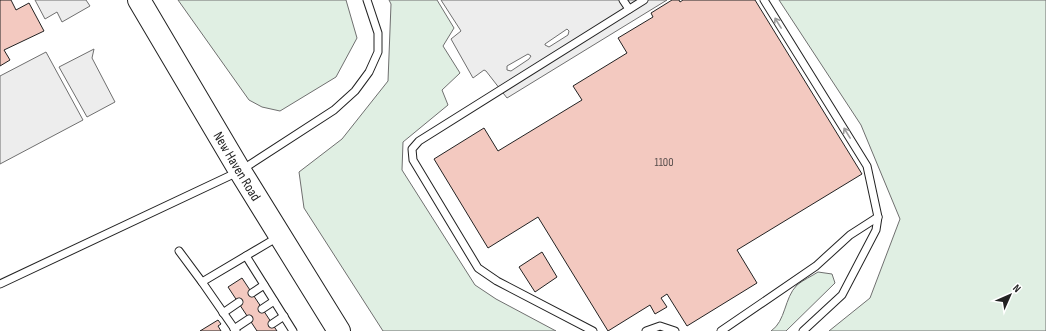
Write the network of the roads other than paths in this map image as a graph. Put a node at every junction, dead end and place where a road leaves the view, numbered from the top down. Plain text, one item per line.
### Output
1 (139, 0) edge
2 (367, 0) edge
3 (623, 0) edge
4 (644, 0) edge
5 (764, 0) edge
6 (629, 9) junction
7 (240, 171) junction
8 (878, 217) junction
9 (280, 236) junction
10 (179, 251) dead end
11 (246, 256) junction
12 (202, 282) junction
13 (0, 284) edge
14 (264, 285) junction
15 (252, 293) dead end
16 (274, 301) junction
17 (238, 302) dead end
18 (262, 309) dead end
19 (223, 313) junction
20 (284, 316) junction
21 (249, 319) dead end
22 (272, 324) dead end
23 (235, 330) edge
24 (293, 331) edge
25 (339, 331) edge
26 (593, 331) edge
27 (646, 331) edge
28 (675, 331) edge
29 (721, 331) edge
30 (802, 331) edge

1 - 7 main road, New Haven Road
2 - 7 lane
3 - 6 lane
4 - 6 lane
8 -> 5 lane
6 - 26 lane
7 - 9 main road, New Haven Road
7 - 13 lane
8 - 29 lane
8 - 30 lane
9 - 11 lane
9 - 25 main road, New Haven Road
10 - 12 lane
11 - 12 lane
11 - 14 lane
12 - 19 lane
14 - 15 lane
14 - 16 lane
16 - 18 lane
16 - 20 lane
17 - 19 lane
19 - 23 lane
20 - 22 lane
20 - 24 lane
21 - 23 lane
27 - 28 lane

